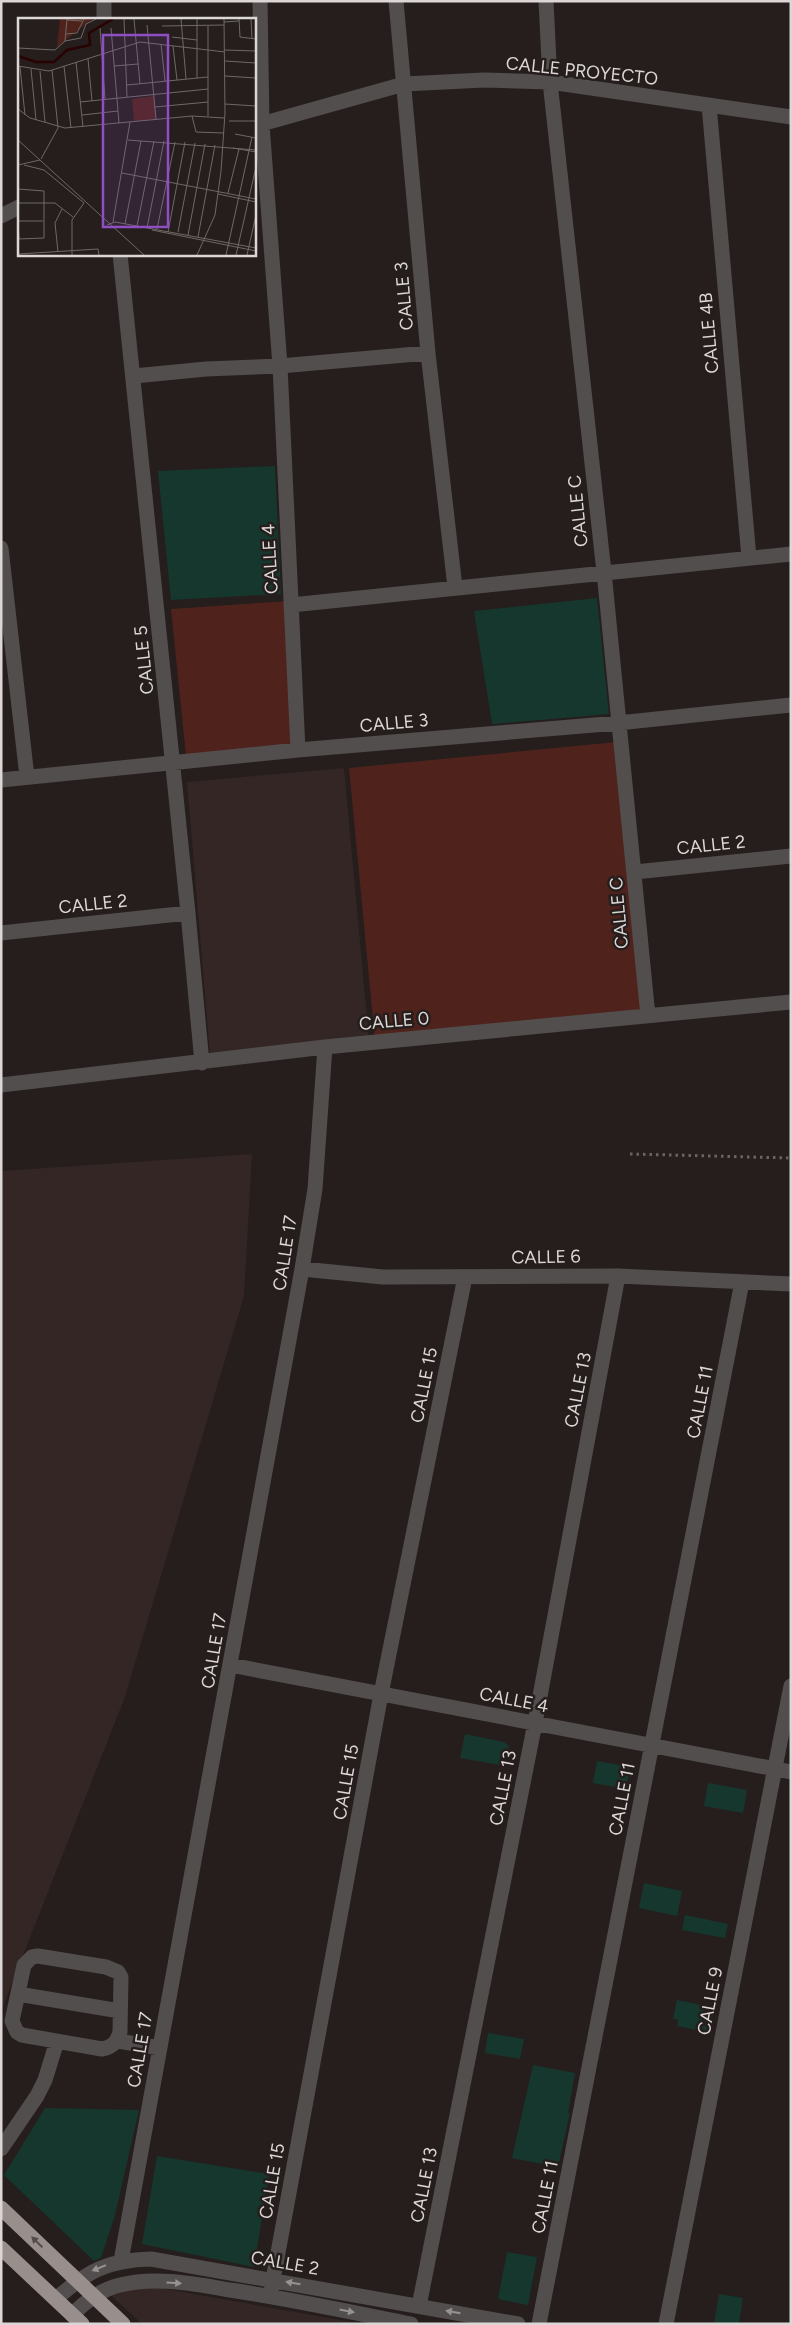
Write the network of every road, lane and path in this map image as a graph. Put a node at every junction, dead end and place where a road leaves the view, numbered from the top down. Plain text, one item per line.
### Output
1 (104, 1) edge
2 (260, 1) edge
3 (396, 1) edge
4 (546, 1) edge
5 (104, 18) edge
6 (550, 82) junction
7 (404, 84) junction
8 (709, 105) junction
9 (791, 117) edge
10 (258, 125) edge
11 (18, 208) edge
12 (1, 216) edge
13 (120, 255) edge
14 (428, 353) junction
15 (280, 366) junction
16 (134, 376) junction
17 (1, 548) edge
18 (791, 554) edge
19 (749, 558) junction
20 (604, 572) junction
21 (455, 587) junction
22 (291, 605) junction
23 (791, 705) edge
24 (618, 723) junction
25 (298, 750) junction
26 (173, 763) junction
27 (27, 777) junction
28 (1, 780) edge
29 (791, 856) edge
30 (634, 872) junction
31 (188, 913) junction
32 (1, 933) edge
33 (791, 1002) edge
34 (648, 1016) junction
35 (324, 1047) junction
36 (202, 1063) junction
37 (1, 1085) edge
38 (630, 1154) dead end
39 (791, 1158) edge
40 (302, 1270) junction
41 (618, 1276) junction
42 (465, 1277) junction
43 (742, 1282) junction
44 (791, 1284) edge
45 (230, 1665) junction
46 (791, 1686) edge
47 (381, 1694) junction
48 (535, 1723) junction
49 (652, 1746) junction
50 (775, 1769) junction
51 (791, 1772) edge
52 (18, 1994) junction
53 (120, 2011) junction
54 (118, 2040) junction
55 (57, 2042) junction
56 (160, 2048) junction
57 (1, 2149) edge
58 (1, 2208) edge
59 (1, 2248) edge
60 (121, 2260) junction
61 (273, 2279) junction
62 (76, 2280) junction
63 (93, 2296) junction
64 (270, 2296) junction
65 (56, 2299) junction
66 (419, 2306) junction
67 (77, 2319) edge
68 (124, 2324) edge
69 (411, 2324) edge
70 (518, 2324) edge
71 (539, 2324) edge
72 (666, 2324) edge

1 - 5 street
2 - 10 street, CALLE 4
3 - 7 street, CALLE 3
4 - 6 street, CALLE C
6 - 7 street, CALLE PROYECTO
6 - 8 street, CALLE PROYECTO
6 - 20 street, CALLE C
7 - 10 street, CALLE PROYECTO
7 - 14 street, CALLE 3
8 - 9 street, CALLE PROYECTO
8 - 19 street, CALLE 4B
10 - 15 street, CALLE 4
11 - 12 street
13 - 16 street, CALLE 5
14 - 15 street
14 - 21 street, CALLE 3
15 - 16 street
15 - 22 street, CALLE 4
16 - 26 street, CALLE 5
17 - 27 street
18 - 19 street
19 - 20 street
20 - 21 street
20 - 24 street, CALLE C
21 - 22 street
22 - 25 street, CALLE 4
23 - 24 street, CALLE 3
24 - 25 street, CALLE 3
24 - 30 street, CALLE C
25 - 26 street, CALLE 3
26 - 27 street, CALLE 3
26 - 31 street, CALLE 5
27 - 28 street, CALLE 3
29 - 30 street, CALLE 2
30 - 34 street, CALLE C
31 - 32 street, CALLE 2
31 - 36 street, CALLE 5
33 - 34 street, CALLE 0
34 - 35 street, CALLE 0
35 - 36 street, CALLE 0
35 - 40 street, CALLE 17
36 - 37 street, CALLE 0
38 - 39 path
40 - 42 street, CALLE 6
40 - 45 street, CALLE 17
41 - 42 street, CALLE 6
41 - 43 street, CALLE 6
41 - 48 street, CALLE 13
42 - 47 street, CALLE 15
43 - 44 street, CALLE 6
43 - 49 street, CALLE 11
45 - 47 street, CALLE 4
45 - 56 street, CALLE 17
46 - 50 street, CALLE 9
47 - 48 street, CALLE 4
47 - 61 street, CALLE 15
48 - 49 street, CALLE 4
48 - 66 street, CALLE 13
49 - 50 street, CALLE 4
49 - 71 street, CALLE 11
50 - 51 street, CALLE 4
50 - 72 street, CALLE 9
52 - 53 street
52 - 53 street
52 - 55 street
53 - 54 street
54 - 55 street
54 - 56 street
55 - 57 street
56 - 60 street, CALLE 17
62 -> 58 highway
59 - 65 highway
60 - 61 street, CALLE 2
60 -> 62 street, CALLE 2
61 - 64 street, CALLE 15
66 -> 61 street, CALLE 2
62 - 63 highway
62 - 65 street, CALLE 2
63 -> 64 street, CALLE 2
63 - 67 street, CALLE 2
63 - 68 highway
64 -> 69 street, CALLE 2
65 - 67 highway
70 -> 66 street, CALLE 2

